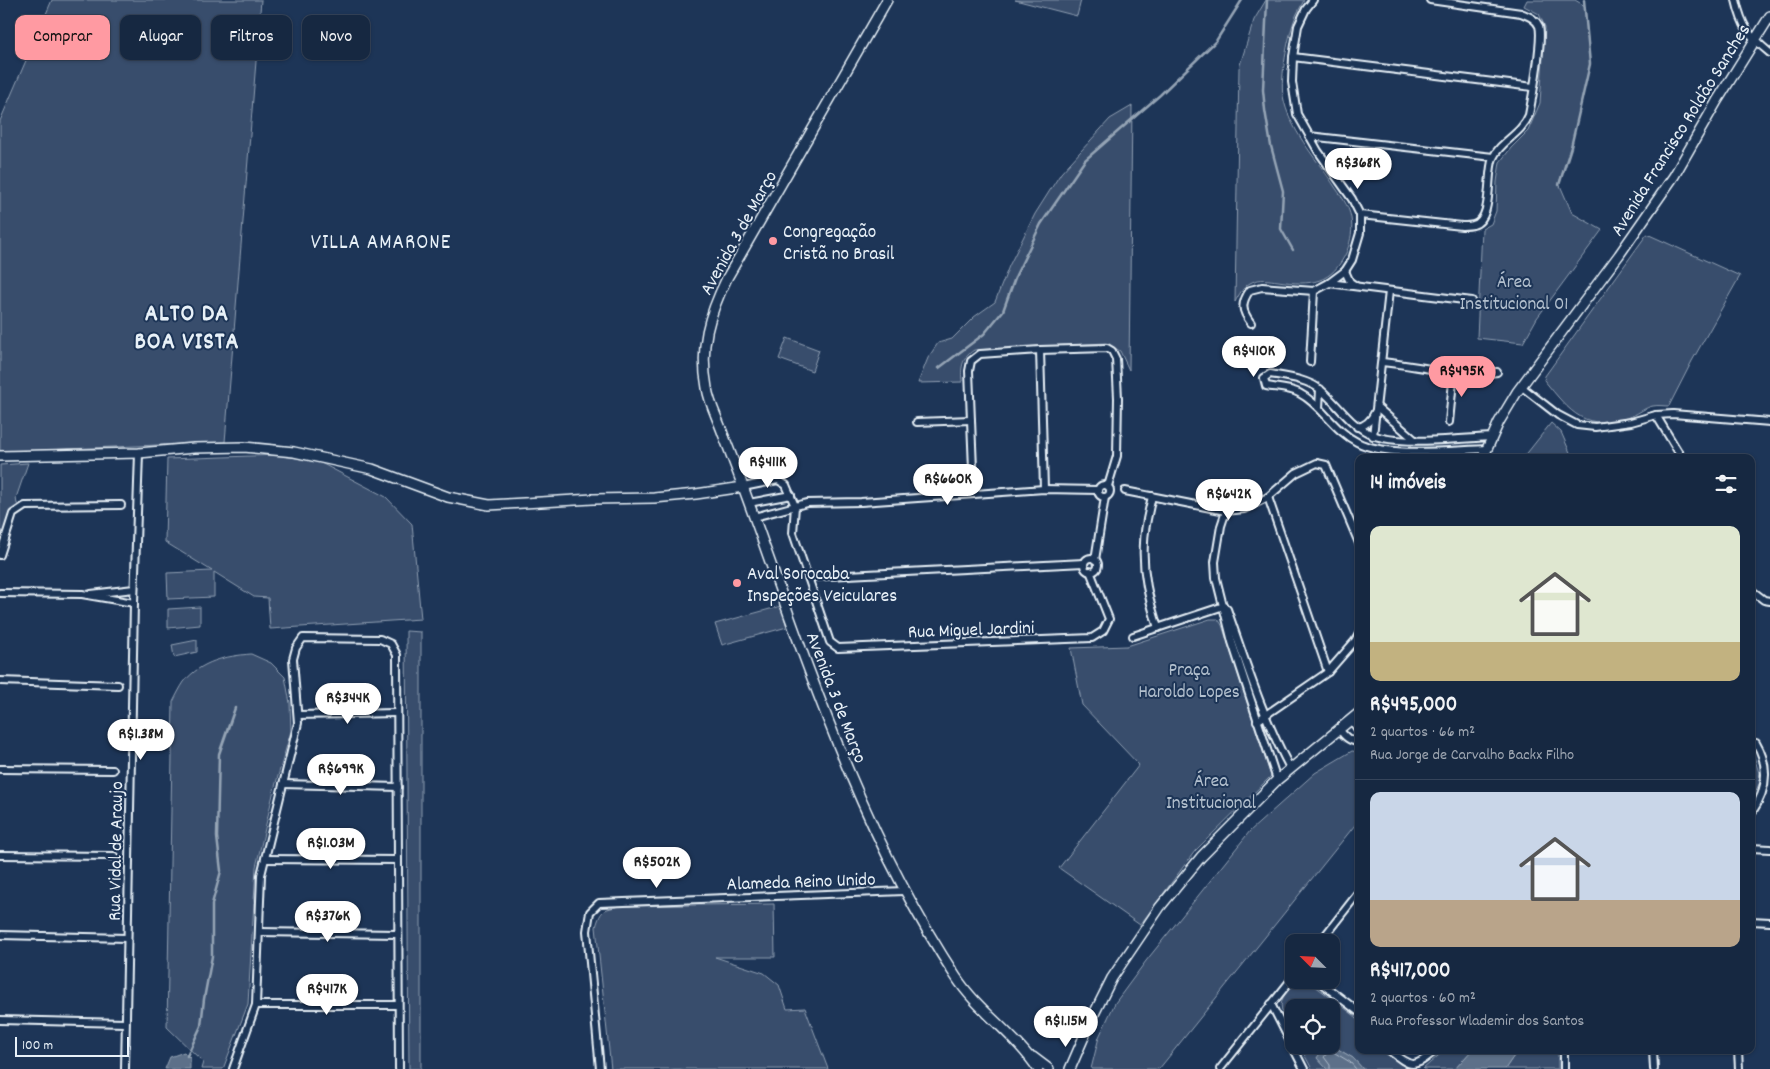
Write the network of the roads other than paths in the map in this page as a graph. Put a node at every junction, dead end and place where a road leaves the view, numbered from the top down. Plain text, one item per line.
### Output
1 (888, 0) edge
2 (1313, 0) edge
3 (1430, 0) edge
4 (1736, 0) edge
5 (1770, 16) edge
6 (1754, 40) junction
7 (1770, 53) edge
8 (1293, 57) junction
9 (1533, 88) junction
10 (1309, 136) junction
11 (1493, 157) junction
12 (1360, 215) junction
13 (1345, 271) junction
14 (1329, 284) junction
15 (1357, 287) junction
16 (1314, 291) junction
17 (1388, 291) junction
18 (1472, 301) dead end
19 (1250, 323) dead end
20 (1040, 350) junction
21 (1310, 362) dead end
22 (1382, 362) junction
23 (1454, 371) junction
24 (1497, 372) dead end
25 (1522, 387) junction
26 (1320, 389) junction
27 (1377, 407) junction
28 (1319, 408) junction
29 (1656, 415) junction
30 (971, 420) junction
31 (917, 422) dead end
32 (1449, 422) dead end
33 (1770, 422) edge
34 (1357, 427) junction
35 (1373, 436) junction
36 (1492, 436) junction
37 (1415, 440) junction
38 (138, 453) junction
39 (1485, 453) edge
40 (1680, 454) edge
41 (0, 456) edge
42 (1108, 486) junction
43 (743, 487) junction
44 (1044, 489) junction
45 (1098, 490) junction
46 (1125, 491) dead end
47 (974, 494) junction
48 (791, 495) junction
49 (1152, 496) junction
50 (1105, 497) junction
51 (1268, 497) junction
52 (749, 503) junction
53 (121, 505) dead end
54 (795, 506) junction
55 (1226, 511) junction
56 (754, 517) junction
57 (1355, 534) edge
58 (0, 555) edge
59 (1095, 560) junction
60 (1084, 563) junction
61 (1090, 572) junction
62 (808, 577) junction
63 (134, 589) junction
64 (0, 593) edge
65 (82, 594) junction
66 (1755, 595) edge
67 (1770, 601) edge
68 (134, 603) junction
69 (1224, 606) junction
70 (1158, 628) junction
71 (1133, 636) dead end
72 (1355, 640) edge
73 (1328, 672) junction
74 (0, 681) edge
75 (118, 685) dead end
76 (396, 713) junction
77 (298, 715) junction
78 (1265, 715) junction
79 (1355, 718) edge
80 (1257, 721) junction
81 (1352, 721) junction
82 (1355, 725) edge
83 (1339, 729) junction
84 (1355, 741) edge
85 (1756, 743) dead end
86 (1290, 768) junction
87 (0, 769) edge
88 (113, 770) dead end
89 (1768, 776) edge
90 (1277, 780) junction
91 (284, 784) junction
92 (398, 787) junction
93 (1755, 806) edge
94 (1755, 848) edge
95 (1770, 849) edge
96 (0, 855) edge
97 (114, 856) dead end
98 (265, 859) junction
99 (398, 860) junction
100 (904, 891) junction
101 (1355, 897) edge
102 (1755, 921) edge
103 (1770, 922) edge
104 (260, 932) junction
105 (397, 934) junction
106 (1326, 934) edge
107 (0, 935) edge
108 (127, 938) junction
109 (1285, 987) edge
110 (1330, 989) edge
111 (1271, 1004) junction
112 (256, 1005) junction
113 (398, 1005) junction
114 (1355, 1009) edge
115 (0, 1020) edge
116 (125, 1022) junction
117 (1084, 1038) junction
118 (1028, 1054) junction
119 (1394, 1054) edge
120 (1432, 1054) edge
121 (1564, 1054) edge
122 (1653, 1054) edge
123 (1738, 1054) edge
124 (125, 1069) edge
125 (233, 1069) edge
126 (398, 1069) edge
127 (600, 1069) edge
128 (1038, 1069) edge
129 (1049, 1069) edge
130 (1070, 1069) edge
131 (1078, 1069) edge
132 (1220, 1069) edge
133 (1304, 1069) edge
134 (1564, 1069) edge
135 (1654, 1069) edge
136 (1739, 1069) edge

1 - 43 street, Avenida 3 de Março
2 - 8 street
3 - 9 street
4 - 6 street
5 - 6 street, Avenida Francisco Roldão Sanches
6 - 7 street
6 - 25 street, Avenida Francisco Roldão Sanches
8 - 9 street
8 - 10 street
9 - 11 street
10 - 11 street
10 - 12 street
11 - 12 street
12 - 13 street
13 - 14 street
13 - 15 street
14 - 15 street
14 - 16 street
15 - 17 street
16 - 19 street
16 - 21 street
17 - 18 street
17 - 22 street
20 - 30 street
20 - 42 street
20 - 44 street
22 - 23 street
22 - 27 street
23 - 24 street
23 - 32 street
25 - 29 street
25 - 36 street, Avenida Francisco Roldão Sanches
26 - 28 street
26 - 28 street
26 - 34 street
27 - 34 street
27 - 35 street
27 - 37 street
28 - 39 street
29 - 33 street
29 - 40 street
30 - 31 street
30 - 47 street
34 - 35 street
35 - 37 street
36 - 37 street
36 - 39 street, Avenida Francisco Roldão Sanches
38 - 41 street
38 - 43 street
38 - 63 street, Rua Vidal de Araujo
42 - 45 street
42 - 50 street
43 - 48 street
43 - 52 street, Avenida 3 de Março
44 - 45 street
44 - 47 street
45 - 50 street
46 - 49 street
47 - 54 street
48 - 52 street
48 - 54 street
49 - 55 street
49 - 70 street
50 - 59 street
51 - 55 street
51 - 57 street
51 - 73 street
52 - 56 street, Avenida 3 de Março
53 - 58 street
54 - 56 street
54 - 62 street
55 - 69 street
56 - 100 street, Avenida 3 de Março
59 - 60 street
59 - 61 street
60 - 61 street
60 - 62 street
61 - 62 street, Rua Miguel Jardini
63 - 65 street
63 - 68 street, Rua Vidal de Araujo
64 - 65 street
65 - 68 street
66 - 67 street
68 - 108 street, Rua Vidal de Araujo
69 - 70 street
69 - 78 street
69 - 80 street
70 - 71 street
72 - 73 street
73 - 78 street
74 - 75 street
76 - 77 street
76 - 77 street
76 - 92 street
77 - 91 street
78 - 80 street
78 - 86 street
79 - 81 street
80 - 90 street
81 - 82 street
81 - 83 street
83 - 84 street
83 - 86 street
85 - 89 street
86 - 90 street
87 - 88 street
89 - 93 street
90 - 117 street
91 - 92 street
91 - 98 street
92 - 99 street
94 - 95 street
96 - 97 street
98 - 99 street
98 - 104 street
99 - 105 street
100 - 118 street, Avenida 3 de Março
100 - 127 street, Alameda Reino Unido
101 - 106 street
102 - 103 street
104 - 105 street
104 - 112 street
105 - 113 street
107 - 108 street
108 - 116 street, Rua Vidal de Araujo
109 - 111 street
110 - 114 street
111 - 132 street
111 - 133 street
112 - 113 street
112 - 125 street
113 - 126 street
115 - 116 street
116 - 124 street, Rua Vidal de Araujo
117 - 130 street
117 - 131 street
118 - 128 street, Avenida 3 de Março
118 - 129 street, Avenida 3 de Março
119 - 120 street
121 - 134 street
122 - 135 street
123 - 136 street

